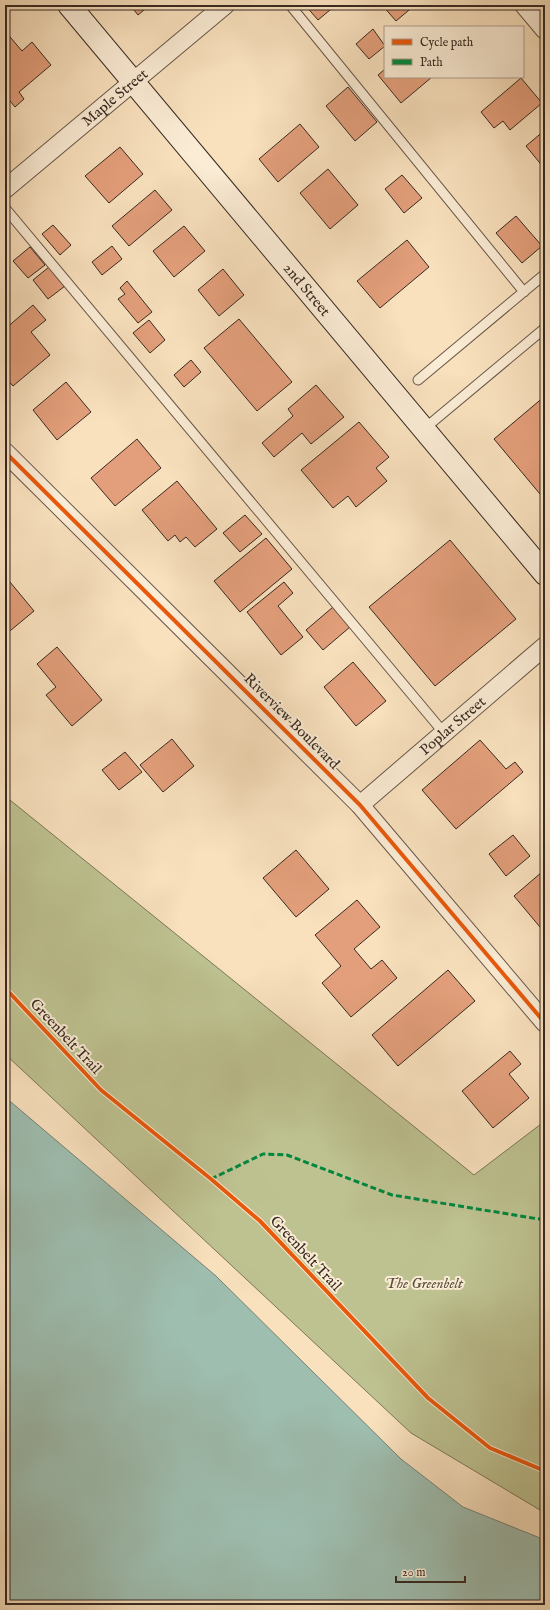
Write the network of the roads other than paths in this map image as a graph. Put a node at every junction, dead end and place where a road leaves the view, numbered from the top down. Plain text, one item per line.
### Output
1 (69, 5) edge
2 (225, 5) edge
3 (290, 5) edge
4 (524, 5) edge
5 (545, 30) edge
6 (133, 82) junction
7 (5, 189) edge
8 (5, 208) edge
9 (545, 274) edge
10 (524, 292) junction
11 (545, 328) edge
12 (418, 380) dead end
13 (424, 429) junction
14 (5, 452) edge
15 (545, 574) edge
16 (545, 646) edge
17 (444, 733) junction
18 (360, 805) junction
19 (545, 1023) edge

1 - 6 street, 2nd Street
2 - 6 street, Maple Street
3 - 10 lane
4 - 5 street
6 - 7 street, Maple Street
6 - 13 street, 2nd Street
8 - 17 lane
9 - 10 lane
10 - 12 lane
11 - 13 lane
13 - 15 street, 2nd Street
14 - 18 street, Riverview Boulevard
16 - 17 street, Poplar Street
17 - 18 street, Poplar Street
18 - 19 street, Riverview Boulevard

